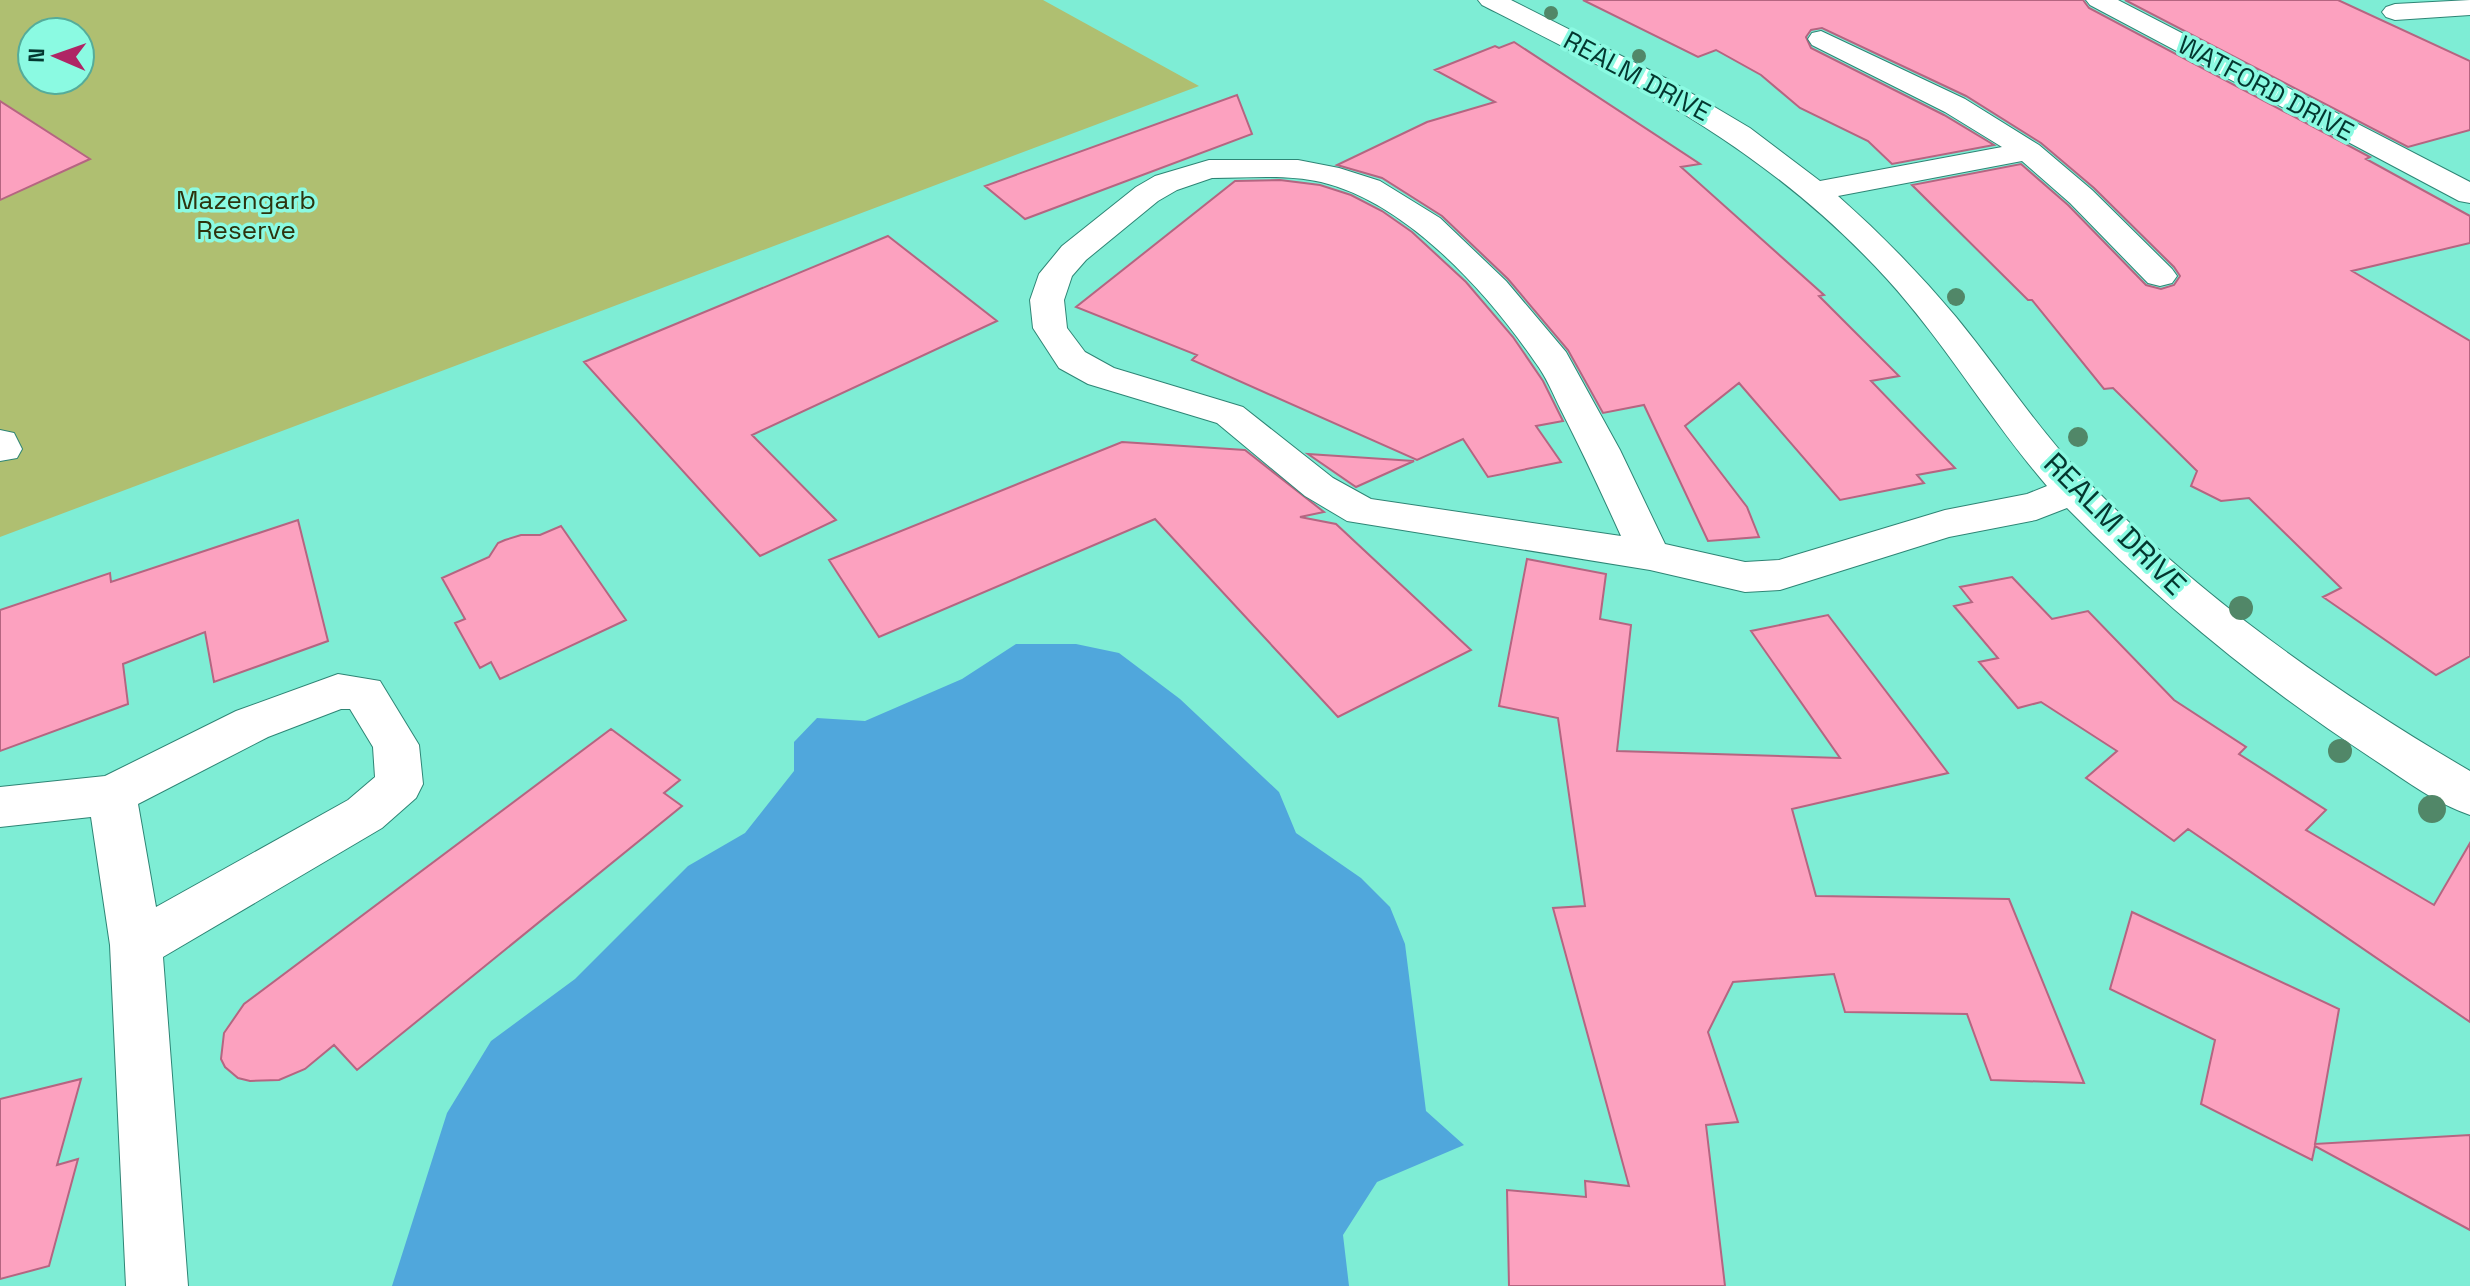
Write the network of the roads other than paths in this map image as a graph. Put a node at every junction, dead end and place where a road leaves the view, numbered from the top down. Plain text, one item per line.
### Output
1 (1491, 0) edge
2 (2099, 0) edge
3 (2470, 7) edge
4 (2395, 12) dead end
5 (1821, 39) dead end
6 (2028, 151) junction
7 (2470, 161) edge
8 (2434, 176) junction
9 (1814, 191) junction
10 (2470, 194) edge
11 (2160, 276) dead end
12 (2073, 490) junction
13 (1650, 555) junction
14 (112, 795) junction
15 (2470, 795) edge
16 (0, 807) edge
17 (136, 945) junction
18 (157, 1286) edge

1 - 9 street, REALM DRIVE
2 - 8 street, WATFORD DRIVE
3 - 4 street
5 - 6 street
6 - 9 street
6 - 11 street
7 - 8 street
8 - 10 street, WATFORD DRIVE
9 - 12 street, REALM DRIVE
12 - 13 street
12 - 15 street, REALM DRIVE
13 - 13 street
14 - 16 street
14 - 17 street
14 - 17 street
17 - 18 street

